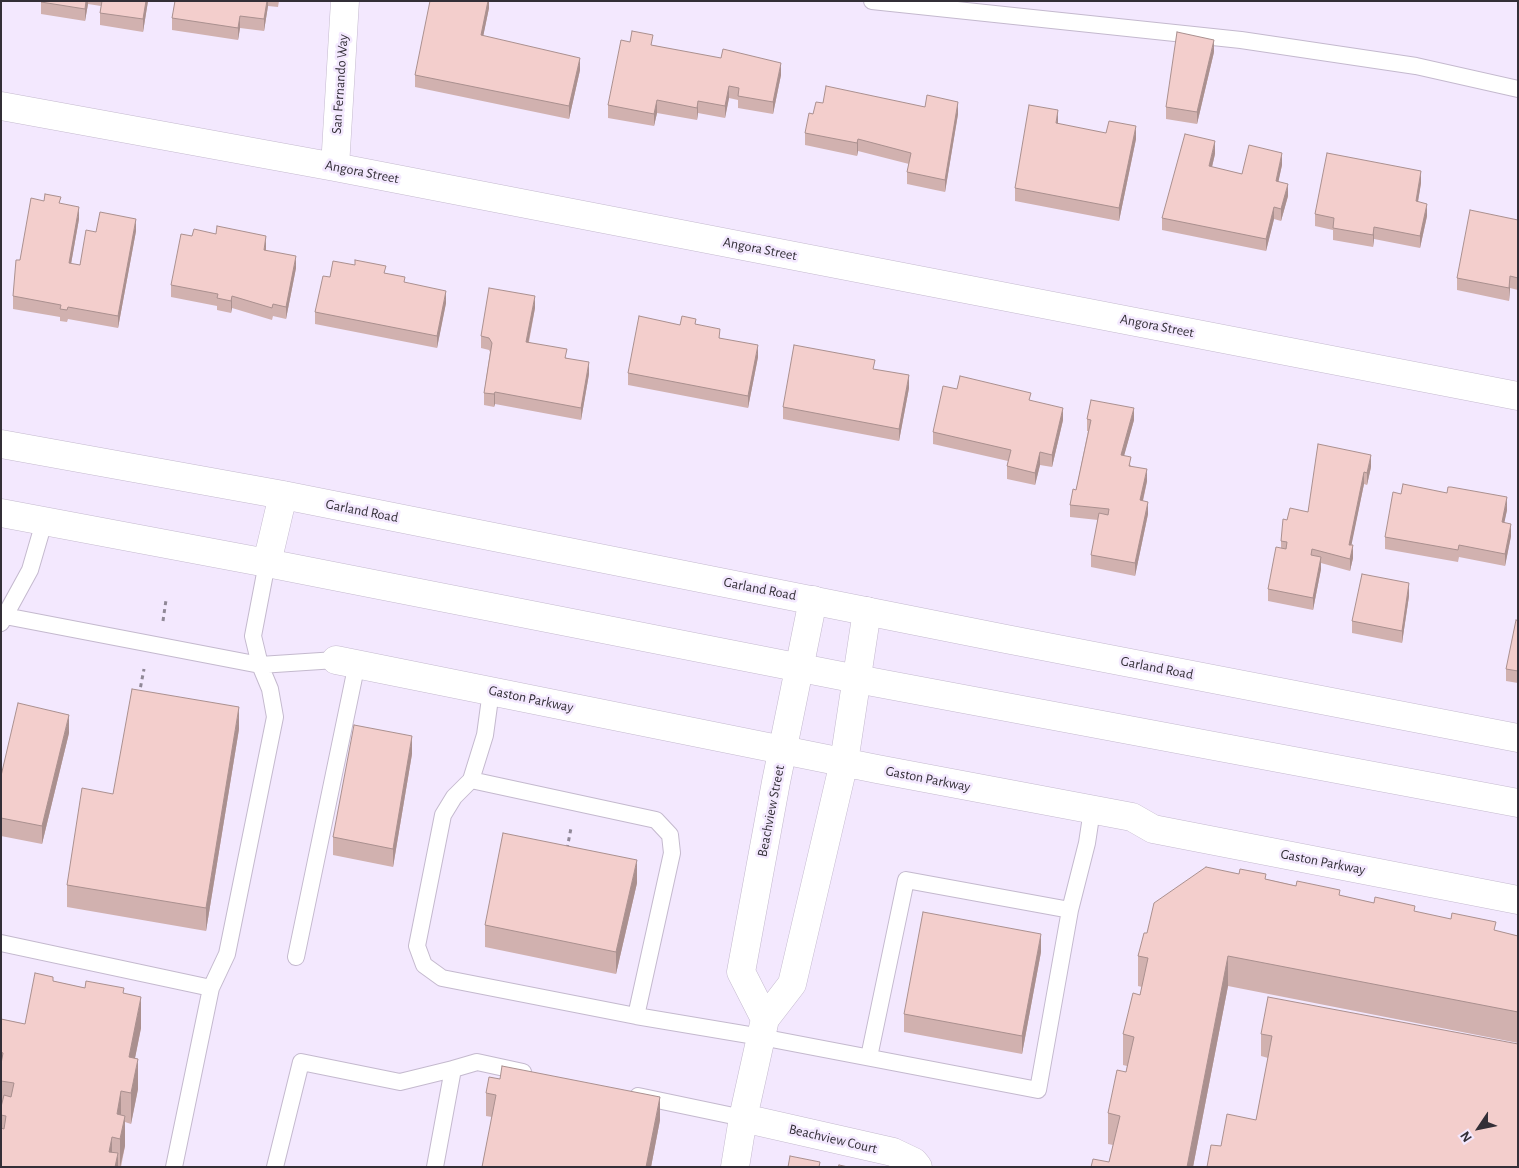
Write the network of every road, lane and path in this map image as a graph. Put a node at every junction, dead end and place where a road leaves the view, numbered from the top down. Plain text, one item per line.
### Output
1 (345, 1) edge
2 (872, 1) edge
3 (1518, 89) edge
4 (1, 106) edge
5 (335, 167) junction
6 (1518, 396) edge
7 (1, 444) edge
8 (283, 495) junction
9 (1, 513) edge
10 (44, 522) junction
11 (267, 563) junction
12 (813, 600) junction
13 (867, 610) junction
14 (3, 620) edge
15 (347, 662) junction
16 (260, 665) junction
17 (799, 668) junction
18 (857, 679) junction
19 (491, 691) junction
20 (1518, 738) edge
21 (783, 750) junction
22 (844, 762) junction
23 (472, 780) junction
24 (1518, 803) edge
25 (1092, 810) junction
26 (1518, 900) edge
27 (1070, 910) junction
28 (1, 943) edge
29 (296, 957) dead end
30 (211, 988) junction
31 (636, 1016) junction
32 (763, 1028) junction
33 (869, 1057) junction
34 (453, 1068) junction
35 (534, 1074) edge
36 (620, 1092) edge
37 (743, 1118) junction
38 (174, 1167) edge
39 (275, 1167) edge
40 (435, 1167) edge
41 (735, 1167) edge
42 (918, 1167) edge

1 - 5 street, San Fernando Way
2 - 3 lane
4 - 5 street, Angora Street
5 - 6 street, Angora Street
7 - 8 street, Garland Road
8 - 11 street
8 - 12 street, Garland Road
9 - 10 street
10 - 11 street
10 - 14 lane
11 - 16 lane
11 - 17 street
12 - 13 street, Garland Road
12 - 17 street, Beachview Street
13 - 18 street
13 - 20 street, Garland Road
14 - 16 lane
15 - 16 lane
15 - 19 street, Gaston Parkway
15 - 29 lane
16 - 30 lane
17 - 18 street
17 - 21 street, Beachview Street
18 - 22 street
18 - 24 street
19 - 21 street, Gaston Parkway
19 - 23 lane
21 - 22 street, Gaston Parkway
21 - 32 street, Beachview Street
22 - 25 street, Gaston Parkway
22 - 32 street
23 - 31 lane
23 - 31 lane
25 - 26 street, Gaston Parkway
25 - 27 lane
27 - 33 lane
27 - 33 lane
28 - 30 lane
30 - 38 lane
31 - 32 lane
32 - 33 lane
32 - 37 street
34 - 35 lane
34 - 39 lane
34 - 40 lane
36 - 37 lane
37 - 41 street
37 - 42 street, Beachview Court

